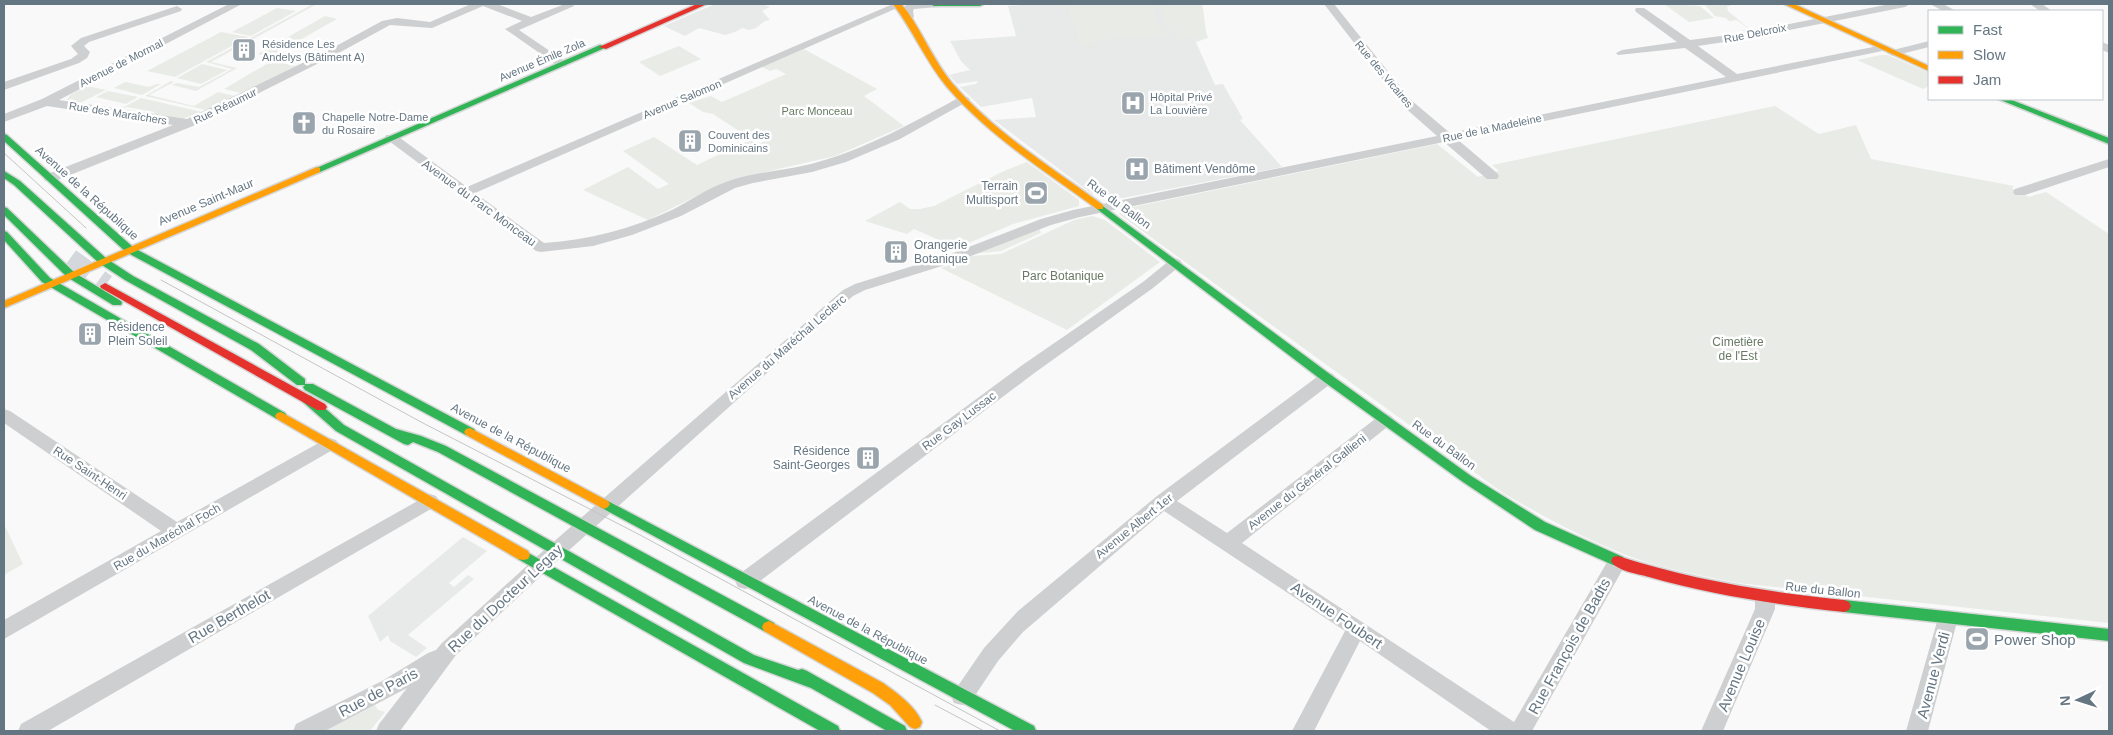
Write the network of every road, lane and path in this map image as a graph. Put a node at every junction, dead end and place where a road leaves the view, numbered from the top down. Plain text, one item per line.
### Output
1 (237, 4) edge
2 (479, 4) edge
3 (487, 4) edge
4 (703, 4) edge
5 (898, 4) edge
6 (935, 4) edge
7 (980, 4) edge
8 (1329, 4) edge
9 (1788, 4) edge
10 (1906, 4) edge
11 (1935, 4) edge
12 (2035, 4) edge
13 (569, 6) dead end
14 (177, 8) dead end
15 (1640, 10) dead end
16 (1949, 10) edge
17 (2046, 10) edge
18 (910, 17) junction
19 (1821, 20) junction
20 (530, 21) junction
21 (1688, 44) junction
22 (1928, 44) edge
23 (1888, 51) junction
24 (1622, 53) dead end
25 (562, 64) junction
26 (1928, 69) edge
27 (1735, 78) junction
28 (4, 86) edge
29 (964, 100) junction
30 (2005, 100) edge
31 (46, 102) junction
32 (4, 118) edge
33 (189, 123) junction
34 (4, 137) edge
35 (391, 138) junction
36 (1447, 138) junction
37 (2109, 141) edge
38 (2109, 163) edge
39 (4, 174) edge
40 (1492, 176) dead end
41 (50, 178) junction
42 (4, 182) edge
43 (2020, 192) dead end
44 (465, 193) junction
45 (4, 198) edge
46 (1101, 208) junction
47 (4, 210) edge
48 (4, 234) edge
49 (130, 250) junction
50 (81, 255) tunnel mouth
51 (69, 260) tunnel mouth
52 (104, 261) junction
53 (1175, 263) junction
54 (71, 275) junction
55 (115, 280) tunnel mouth
56 (51, 284) junction
57 (105, 286) tunnel mouth
58 (4, 305) edge
59 (258, 372) junction
60 (1327, 378) junction
61 (307, 387) junction
62 (307, 399) junction
63 (4, 415) edge
64 (1385, 420) junction
65 (394, 433) junction
66 (330, 444) junction
67 (430, 501) junction
68 (1163, 501) junction
69 (608, 506) junction
70 (556, 523) dead end
71 (177, 532) junction
72 (547, 532) dead end
73 (570, 538) junction
74 (1228, 543) junction
75 (596, 545) dead end
76 (588, 555) dead end
77 (1617, 562) junction
78 (540, 565) junction
79 (745, 581) junction
80 (691, 598) dead end
81 (1765, 598) junction
82 (1948, 618) junction
83 (1357, 628) junction
84 (4, 630) edge
85 (2109, 635) edge
86 (737, 639) dead end
87 (753, 648) dead end
88 (448, 649) junction
89 (400, 682) junction
90 (816, 683) junction
91 (962, 696) junction
92 (875, 700) dead end
93 (408, 704) junction
94 (29, 731) edge
95 (304, 731) edge
96 (387, 731) edge
97 (833, 731) edge
98 (900, 731) edge
99 (1029, 731) edge
100 (1303, 731) edge
101 (1509, 731) edge
102 (1521, 731) edge
103 (1712, 731) edge
104 (1918, 731) edge

1 - 31 street, Avenue de Mormal
2 - 33 street, Rue Réaumur
3 - 20 street
4 - 25 street, Avenue Émile Zola
5 - 18 street, Rue du Ballon
5 - 44 street, Avenue Salomon
6 - 7 street
6 - 18 street
8 - 36 street, Rue des Vicaires
9 - 19 street
10 - 19 street, Rue Delcroix
11 - 16 street
12 - 17 street
13 - 20 street
14 - 28 street
15 - 21 street
18 - 29 street, Rue du Ballon
19 - 21 street, Rue Delcroix
19 - 23 street
20 - 25 street
21 - 24 street, Rue Delcroix
21 - 27 street
22 - 23 street, Rue de la Madeleine
23 - 26 street
23 - 27 street, Rue de la Madeleine
25 - 35 street, Avenue Émile Zola
27 - 36 street, Rue de la Madeleine
29 - 44 street, Avenue du Parc Monceau
29 - 46 street, Rue du Ballon
30 - 37 street
31 - 32 street, Avenue de Mormal
31 - 33 street, Rue des Maraîchers
33 - 41 street, Rue Réaumur
34 - 41 street, Avenue de la République
35 - 44 street, Avenue du Parc Monceau
35 - 49 street, Avenue Saint-Maur
36 - 40 street, Rue des Vicaires
36 - 46 street, Rue de la Madeleine
38 - 43 street
39 - 52 street
41 - 49 street, Avenue de la République
42 - 50 street
45 - 51 street
46 - 53 street, Rue du Ballon
46 - 69 street, Avenue du Maréchal Leclerc
47 - 54 street
48 - 56 street
49 - 52 street, Avenue Saint-Maur
49 - 69 street, Avenue de la République
52 - 54 street, Avenue Saint-Maur
52 - 61 street
53 - 60 street, Rue du Ballon
53 - 79 street, Rue Gay Lussac
54 - 56 street, Avenue Saint-Maur
54 - 59 street
55 - 61 street
56 - 58 street, Avenue Saint-Maur
56 - 66 street
57 - 59 street
59 - 62 street
60 - 64 street, Rue du Ballon
60 - 68 street, Avenue Albert 1er
61 - 65 street
62 - 72 street
62 - 73 street
63 - 71 street, Rue Saint-Henri
64 - 74 street, Avenue du Général Gallieni
64 - 77 street, Rue du Ballon
65 - 70 street
65 - 73 street
66 - 67 street
66 - 71 street, Rue du Maréchal Foch
67 - 78 street
67 - 94 street, Rue Berthelot
68 - 74 street, Avenue Foubert
68 - 91 street, Avenue Albert 1er
69 - 73 street, Avenue du Maréchal Leclerc
69 - 79 street, Avenue de la République
71 - 84 street, Rue du Maréchal Foch
73 - 78 street, Rue du Docteur Legay
73 - 90 street
73 - 92 street
74 - 83 street, Avenue Foubert
75 - 80 street
76 - 86 street
77 - 81 street, Rue du Ballon
77 - 102 street, Rue François de Badts
78 - 88 street, Rue du Docteur Legay
78 - 97 street
79 - 91 street, Avenue de la République
81 - 82 street, Rue du Ballon
81 - 103 street, Avenue Louise
82 - 85 street, Rue du Ballon
82 - 104 street, Avenue Verdi
83 - 100 street
83 - 101 street, Avenue Foubert
87 - 90 street
88 - 89 street, Rue de Paris
88 - 93 street, Rue du Docteur Legay
89 - 93 street
89 - 95 street, Rue de Paris
90 - 98 street
91 - 99 street, Avenue de la République
93 - 96 street, Rue du Docteur Legay

